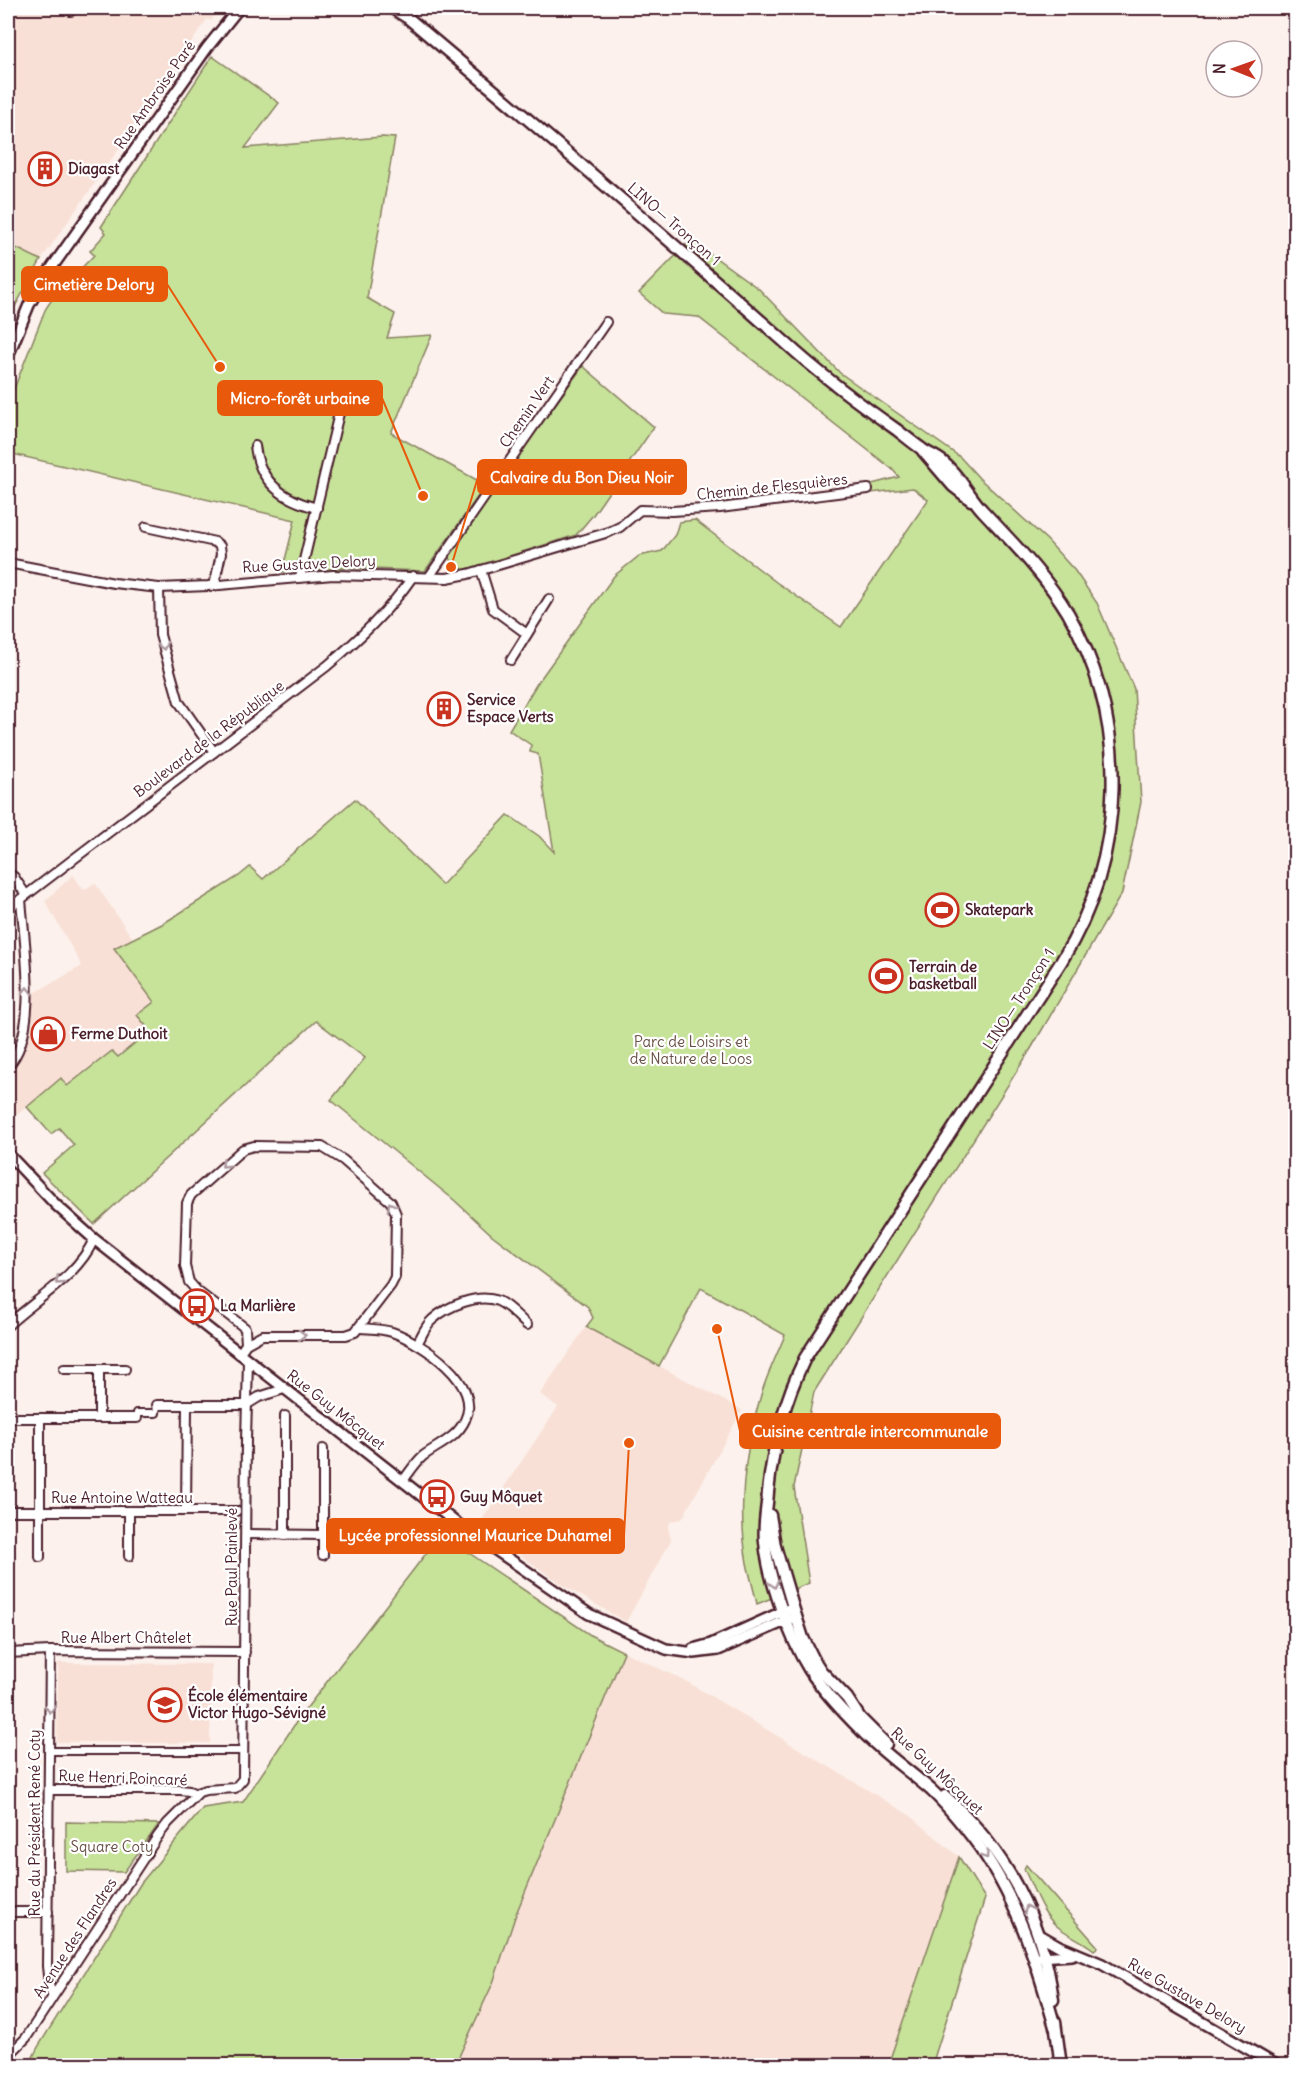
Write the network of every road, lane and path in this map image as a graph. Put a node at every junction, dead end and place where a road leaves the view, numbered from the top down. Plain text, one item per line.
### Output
1 (66, 8) edge
2 (73, 8) edge
3 (239, 8) edge
4 (392, 8) edge
5 (400, 8) edge
6 (408, 18) junction
7 (606, 322) dead end
8 (8, 356) edge
9 (340, 409) dead end
10 (255, 446) dead end
11 (868, 489) dead end
12 (317, 508) junction
13 (146, 526) dead end
14 (8, 563) edge
15 (481, 570) junction
16 (413, 576) junction
17 (429, 577) junction
18 (300, 578) junction
19 (441, 578) joint
20 (214, 586) junction
21 (159, 588) junction
22 (549, 599) dead end
23 (527, 634) junction
24 (511, 660) dead end
25 (214, 752) junction
26 (8, 873) edge
27 (23, 897) junction
28 (8, 909) edge
29 (8, 1066) edge
30 (8, 1154) edge
31 (94, 1239) junction
32 (8, 1316) edge
33 (18, 1316) junction
34 (8, 1325) edge
35 (527, 1325) dead end
36 (360, 1328) junction
37 (246, 1344) junction
38 (417, 1344) junction
39 (239, 1354) junction
40 (248, 1361) junction
41 (64, 1369) dead end
42 (99, 1369) junction
43 (125, 1369) dead end
44 (284, 1389) junction
45 (157, 1405) joint
46 (187, 1405) junction
47 (246, 1405) junction
48 (285, 1416) dead end
49 (8, 1418) edge
50 (40, 1418) junction
51 (99, 1418) junction
52 (137, 1418) joint
53 (323, 1449) dead end
54 (403, 1481) junction
55 (8, 1511) edge
56 (40, 1511) junction
57 (129, 1511) junction
58 (186, 1511) junction
59 (236, 1511) dead end
60 (246, 1534) junction
61 (285, 1534) junction
62 (323, 1535) junction
63 (323, 1555) dead end
64 (129, 1556) dead end
65 (40, 1557) dead end
66 (790, 1614) junction
67 (50, 1651) junction
68 (244, 1652) junction
69 (8, 1653) edge
70 (49, 1751) junction
71 (244, 1751) junction
72 (49, 1790) junction
73 (196, 1794) junction
74 (8, 1912) edge
75 (48, 1912) junction
76 (1038, 1934) junction
77 (1039, 1956) junction
78 (1080, 1956) junction
79 (52, 1995) junction
80 (8, 2056) edge
81 (1061, 2066) edge
82 (1278, 2066) edge

1 - 2 street
3 - 8 street, Rue Ambroise Paré
4 - 6 main road
5 - 6 main road
6 - 66 main road, LINO— Tronçon 1
7 - 17 street, Chemin Vert
9 - 12 street
10 - 12 street
11 - 15 street, Chemin de Flesquières
12 - 18 street
13 - 20 street, Rue Gustave Delory
14 - 21 street, Rue Gustave Delory
15 - 19 street, Chemin de Flesquières
15 - 23 street
16 - 17 street, Rue Gustave Delory
16 - 18 street, Rue Gustave Delory
16 - 25 street, Boulevard de la République
17 - 19 street, Rue Gustave Delory
18 - 20 street, Rue Gustave Delory
20 - 21 street, Rue Gustave Delory
21 -> 25 street
22 - 23 street
23 - 24 street
25 - 27 street, Boulevard de la République
26 - 27 street
27 - 28 street, Boulevard de la République
29 -> 27 street
30 - 31 street, Rue Guy Môcquet
31 -> 33 street
31 - 39 street, Rue Guy Môcquet
32 - 33 street
33 - 34 street
35 - 38 street
37 -> 36 street
36 -> 37 street
36 - 38 street
37 - 39 street
38 - 54 street
39 - 40 street, Rue Guy Môcquet
40 - 44 street, Rue Guy Môcquet
40 - 47 street, Rue Paul Painlevé
41 - 42 street
42 - 43 street
42 - 51 street
44 - 47 street
44 - 54 street, Rue Guy Môcquet
45 - 46 street
45 - 52 street
46 - 47 street
46 - 58 street
47 - 60 street, Rue Paul Painlevé
48 - 61 street
49 - 50 street
50 - 51 street
50 - 56 street
51 - 52 street
53 - 62 street
54 - 66 street, Rue Guy Môcquet
55 - 56 street, Rue Antoine Watteau
56 - 57 street, Rue Antoine Watteau
56 - 65 street
57 - 58 street, Rue Antoine Watteau
57 - 64 street
58 - 59 street, Rue Antoine Watteau
60 - 61 street
60 - 68 street, Rue Paul Painlevé
61 - 62 street
62 - 63 street
76 -> 66 main road, Rue Guy Môcquet
66 -> 77 main road, Rue Guy Môcquet
67 - 68 street, Rue Albert Châtelet
67 - 69 street, Rue Albert Châtelet
67 -> 70 street, Rue du Président René Coty
68 - 71 street, Rue Paul Painlevé
70 - 71 street
70 - 72 street, Rue du Président René Coty
71 - 73 street, Rue Paul Painlevé
72 - 73 street, Rue Henri Poincaré
72 - 75 street, Rue du Président René Coty
73 - 79 street, Avenue des Flandres
74 - 75 street
75 - 79 street, Rue du Président René Coty
76 - 77 main road, Rue Guy Môcquet
76 - 78 street, Rue Gustave Delory
77 - 78 street, Rue Gustave Delory
77 - 81 main road, Rue Guy Môcquet
78 - 82 street, Rue Gustave Delory
79 - 80 street, Avenue des Flandres

